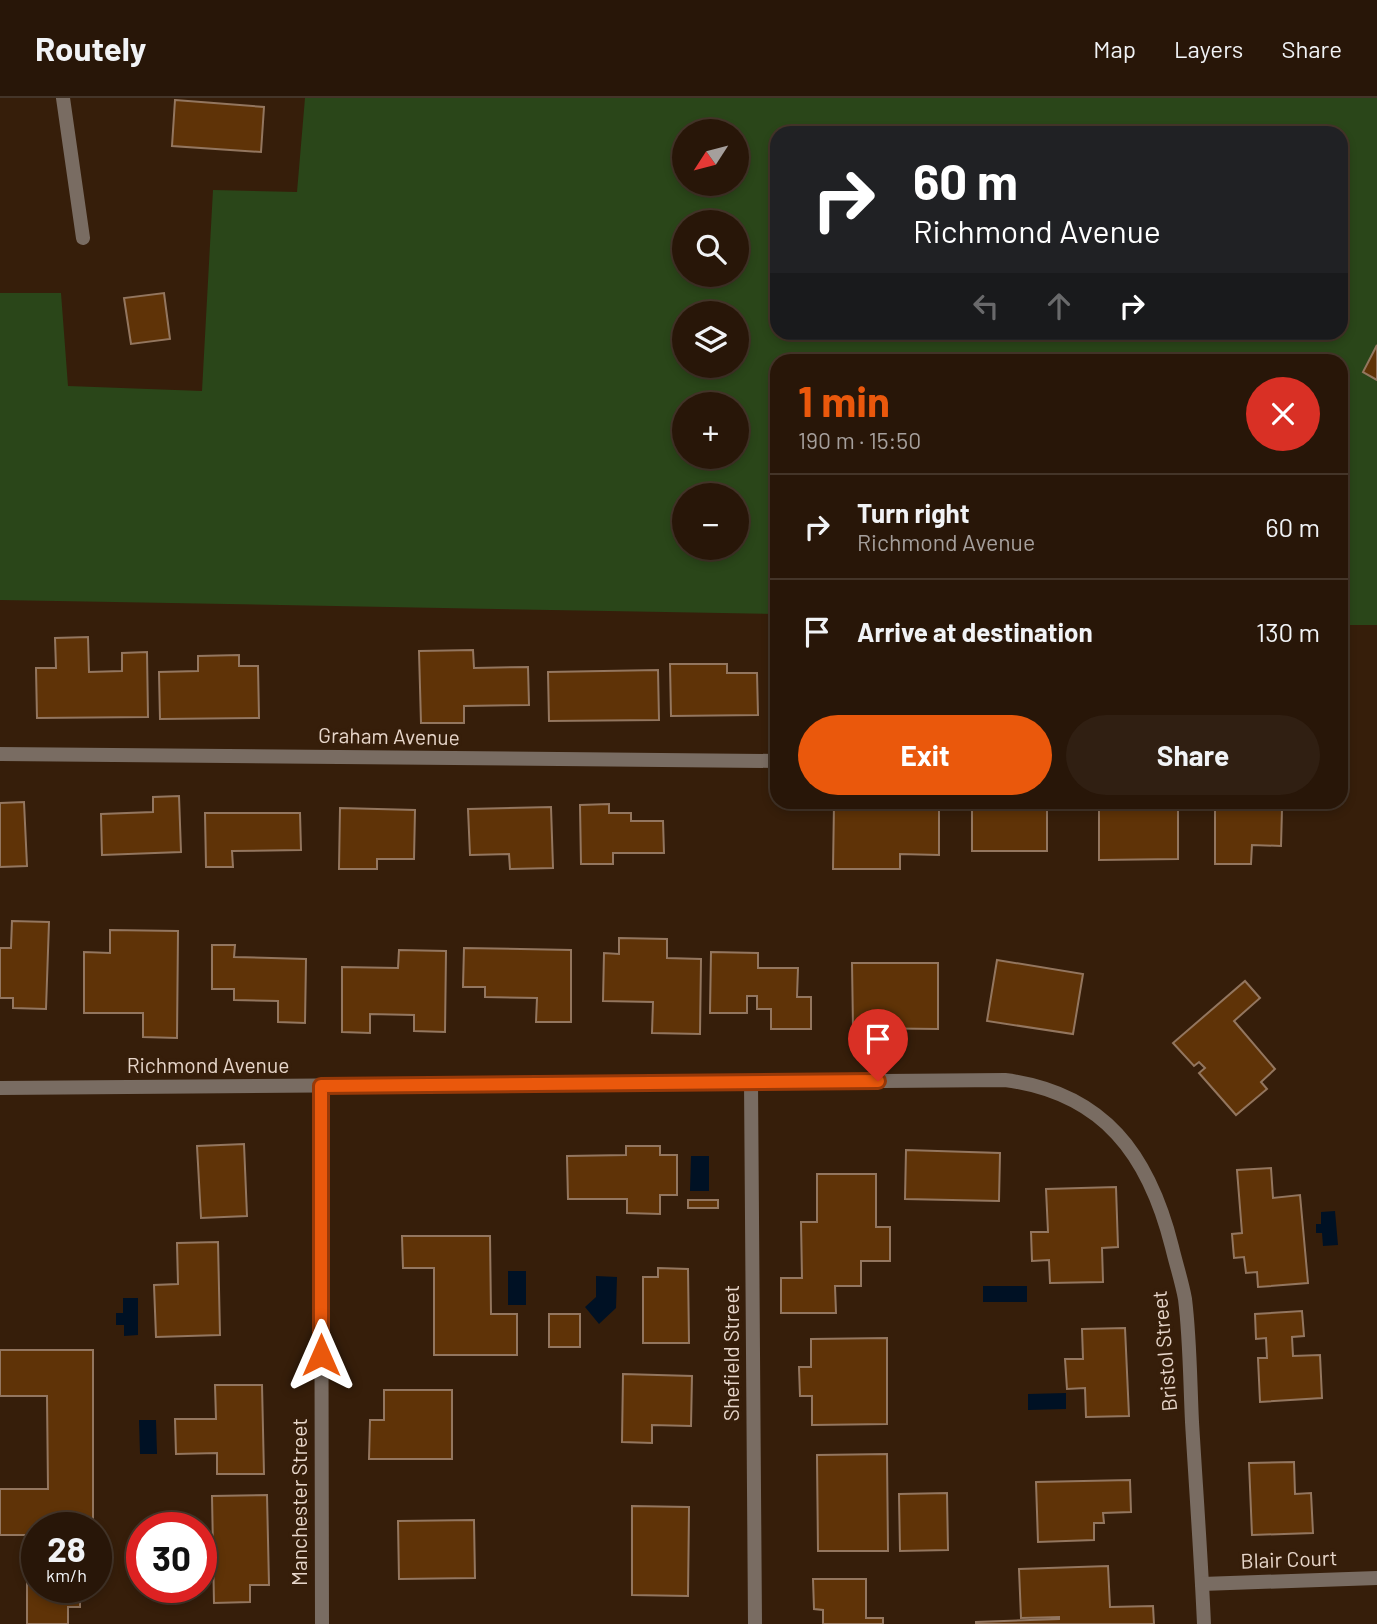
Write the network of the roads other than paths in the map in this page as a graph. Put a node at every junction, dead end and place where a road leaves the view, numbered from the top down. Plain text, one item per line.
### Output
1 (63, 98) edge
2 (83, 238) dead end
3 (0, 754) edge
4 (770, 761) edge
5 (1005, 1080) joint
6 (751, 1082) junction
7 (321, 1086) junction
8 (0, 1088) edge
9 (1377, 1578) edge
10 (1202, 1584) junction
11 (322, 1624) edge
12 (755, 1624) edge
13 (1204, 1624) edge

1 - 2 street
3 - 4 street, Graham Avenue
5 - 6 street, Richmond Avenue
5 - 10 street, Bristol Street
6 - 7 street, Richmond Avenue
6 - 12 street, Shefield Street
7 - 8 street, Richmond Avenue
7 - 11 street, Manchester Street
9 - 10 street, Blair Court
10 - 13 street, Bristol Street

